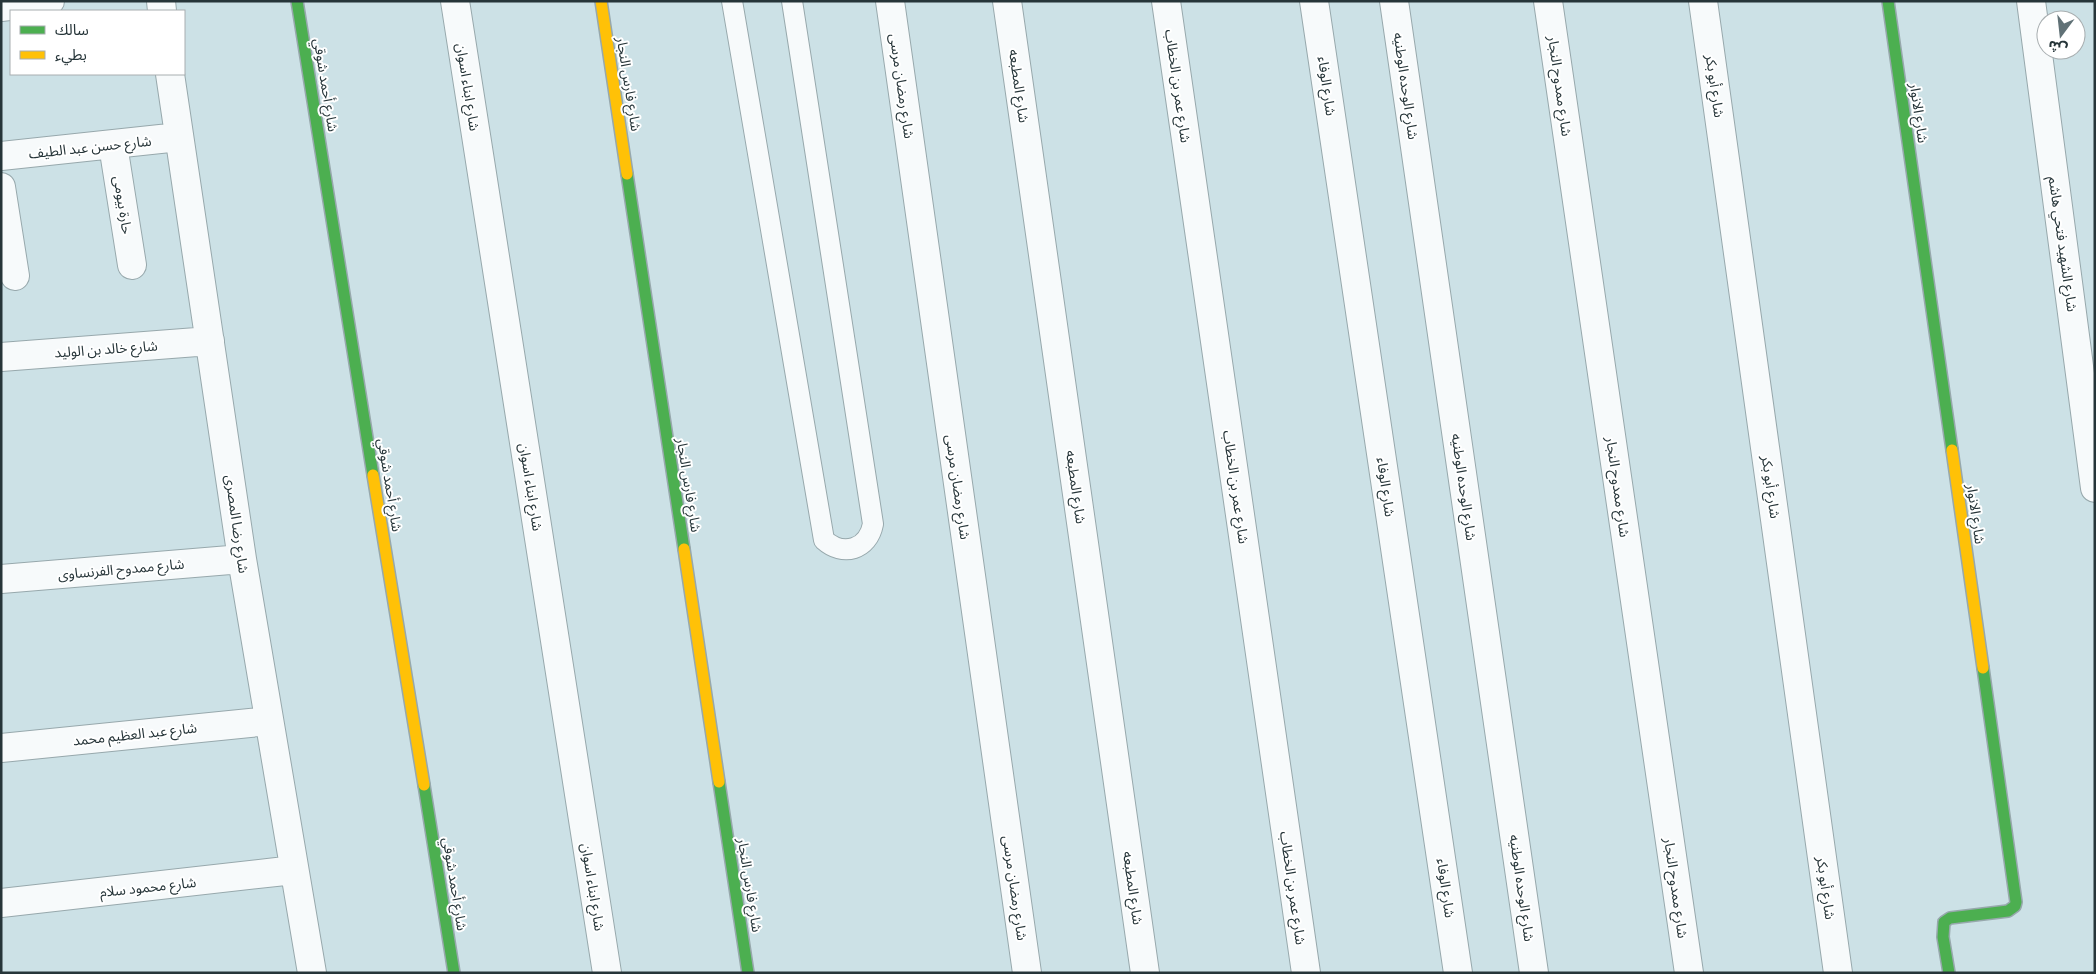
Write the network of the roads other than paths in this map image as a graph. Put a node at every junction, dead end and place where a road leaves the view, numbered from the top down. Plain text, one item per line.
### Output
1 (50, 1) edge
2 (297, 1) edge
3 (455, 1) edge
4 (601, 1) edge
5 (732, 1) edge
6 (792, 1) edge
7 (890, 1) edge
8 (1008, 1) edge
9 (1166, 1) edge
10 (1314, 1) edge
11 (1394, 1) edge
12 (1548, 1) edge
13 (1703, 1) edge
14 (1888, 1) edge
15 (2030, 1) edge
16 (1, 7) edge
17 (170, 75) edge
18 (179, 137) junction
19 (113, 144) junction
20 (1, 156) edge
21 (1, 188) edge
22 (132, 265) dead end
23 (15, 276) dead end
24 (210, 341) junction
25 (1, 357) edge
26 (2095, 488) edge
27 (242, 559) junction
28 (1, 579) edge
29 (269, 721) junction
30 (1, 748) edge
31 (294, 870) junction
32 (1, 903) edge
33 (312, 973) edge
34 (454, 973) edge
35 (606, 973) edge
36 (748, 973) edge
37 (1027, 973) edge
38 (1145, 973) edge
39 (1306, 973) edge
40 (1458, 973) edge
41 (1534, 973) edge
42 (1689, 973) edge
43 (1838, 973) edge
44 (1949, 973) edge

1 - 16 street
2 - 34 street, شارع أحمد شوقي
3 - 35 street, شارع ابناء اسوان
4 - 36 street, شارع فارس النجار
5 - 6 lane
7 - 37 street, شارع رمضان مرسى
8 - 38 street, شارع المطبعه
9 - 39 street, شارع عمر بن الخطاب
10 - 40 street, شارع الوفاء
11 - 41 street, شارع الوحده الوطنيه
12 - 42 street, شارع ممدوح النجار
13 - 43 street, شارع أبو بكر
14 - 44 street, شارع الانوار
15 - 26 street, شارع الشهيد فتحي هاشم
17 - 18 street, شارع رضا المصرى
18 - 19 street, شارع حسن عبد الطيف
18 - 24 street, شارع رضا المصرى
19 - 20 street, شارع حسن عبد الطيف
19 - 22 street, حارة بيومى
21 - 23 street
24 - 25 street, شارع خالد بن الوليد
24 - 27 street, شارع رضا المصرى
27 - 28 street, شارع ممدوح الفرنساوى
27 - 29 street, شارع رضا المصرى
29 - 30 street, شارع عبد العظيم محمد
29 - 31 street, شارع رضا المصرى
31 - 32 street, شارع محمود سلام
31 - 33 street, شارع رضا المصرى

